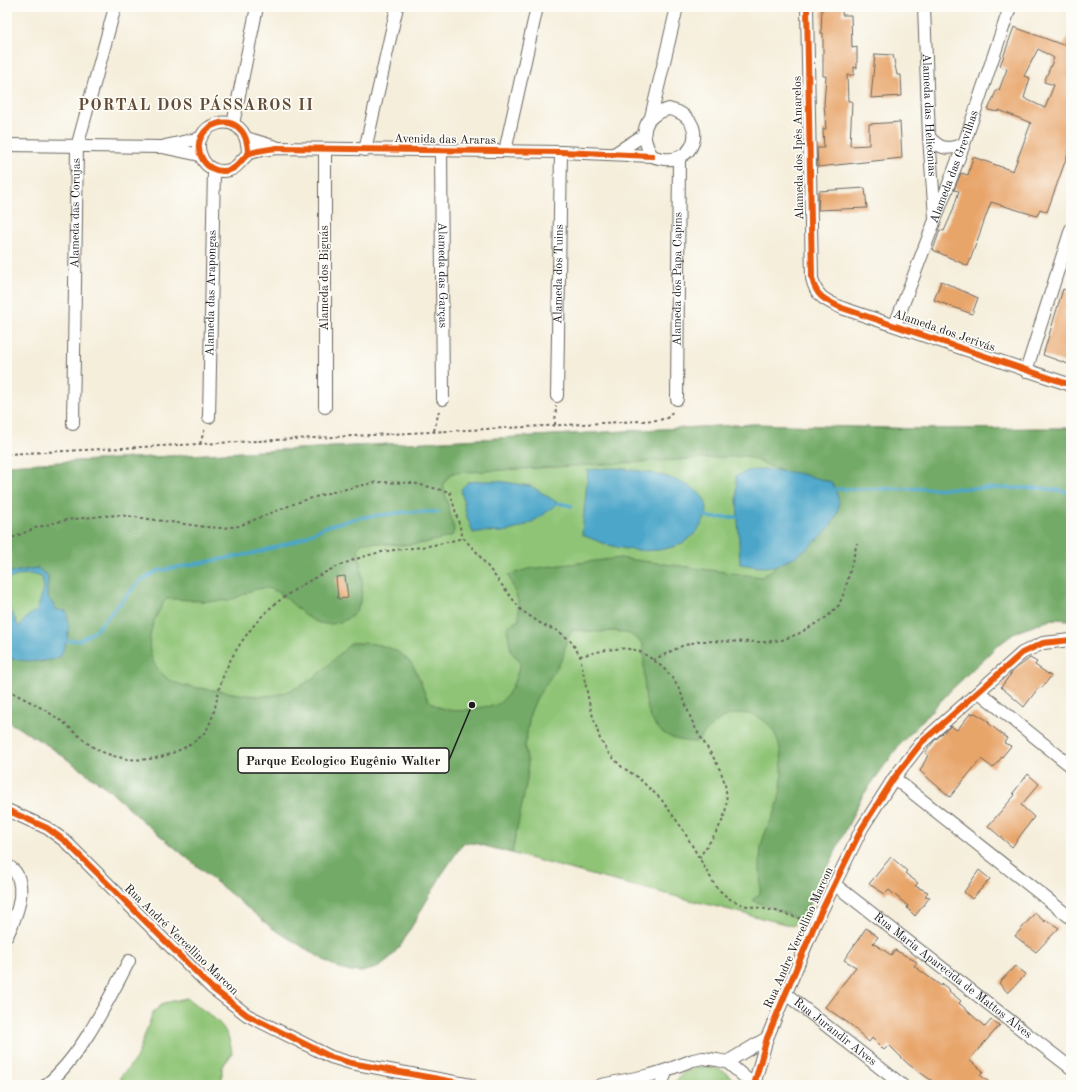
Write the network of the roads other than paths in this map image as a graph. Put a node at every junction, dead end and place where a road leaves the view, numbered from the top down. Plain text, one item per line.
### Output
1 (115, 7) edge
2 (258, 7) edge
3 (397, 7) edge
4 (537, 7) edge
5 (677, 7) edge
6 (807, 7) edge
7 (924, 7) edge
8 (1010, 7) edge
9 (651, 117) junction
10 (233, 124) junction
11 (644, 135) junction
12 (200, 138) junction
13 (246, 138) junction
14 (929, 138) junction
15 (7, 144) edge
16 (964, 144) junction
17 (78, 147) junction
18 (162, 147) junction
19 (277, 148) junction
20 (324, 149) junction
21 (365, 150) junction
22 (441, 151) junction
23 (505, 151) junction
24 (561, 152) junction
25 (248, 154) junction
26 (614, 154) junction
27 (200, 155) junction
28 (652, 156) junction
29 (679, 158) junction
30 (214, 170) junction
31 (935, 222) junction
32 (1071, 229) edge
33 (814, 288) joint
34 (895, 325) junction
35 (1026, 371) junction
36 (1071, 385) edge
37 (557, 396) road end
38 (443, 399) road end
39 (677, 399) road end
40 (325, 406) dead end
41 (209, 417) road end
42 (73, 424) dead end
43 (1071, 640) edge
44 (979, 692) junction
45 (1071, 766) edge
46 (894, 778) junction
47 (7, 810) edge
48 (7, 865) edge
49 (834, 884) junction
50 (1071, 918) edge
51 (7, 936) edge
52 (129, 961) dead end
53 (786, 994) junction
54 (767, 1038) junction
55 (727, 1062) junction
56 (1071, 1068) edge
57 (668, 1070) junction
58 (46, 1085) edge
59 (471, 1085) edge
60 (601, 1085) edge
61 (661, 1085) edge
62 (754, 1085) edge
63 (902, 1085) edge

1 - 17 street, Alameda das Corujas
2 - 10 street
3 - 21 street
4 - 23 street
5 - 9 street
6 - 33 street, Alameda dos Ipês Amarelos
7 - 14 street, Alameda das Helicônias
8 - 16 street, Alameda das Grevilhas
9 - 11 street
9 - 29 street
10 - 12 street
10 - 13 street
11 - 26 street
11 - 28 street
12 - 18 street
12 - 27 street
13 - 19 street
13 - 25 street
14 - 16 street
14 - 31 street, Alameda das Helicônias
15 - 17 street
16 - 31 street, Alameda das Grevilhas
17 - 18 street
17 - 42 street, Alameda das Corujas
18 - 27 street
19 - 20 street, Avenida das Araras
19 - 25 street
20 - 21 street, Avenida das Araras
20 - 40 street, Alameda dos Biguás
21 - 22 street, Avenida das Araras
22 - 23 street, Avenida das Araras
22 - 38 street, Alameda das Garças
23 - 24 street, Avenida das Araras
24 - 26 street, Avenida das Araras
24 - 37 street, Alameda dos Tuins
25 - 30 street
26 - 28 street, Avenida das Araras
27 - 30 street
28 - 29 street
29 - 39 street, Alameda dos Papa Capins
30 - 41 street, Alameda das Arapongas
31 - 34 street, Alameda das Grevilhas
32 - 35 street
33 - 34 street, Alameda dos Jerivás
34 - 35 street, Alameda dos Jerivás
35 - 36 street, Alameda dos Jerivás
43 - 44 street, Rua Andre Vercellino Marcon
44 - 45 street
44 - 46 street, Rua Andre Vercellino Marcon
46 - 49 street, Rua Andre Vercellino Marcon
46 - 50 street
47 - 59 street, Rua André Vercellino Marcon
48 - 51 street
49 - 53 street, Rua Andre Vercellino Marcon
49 - 56 street, Rua Maria Aparecida de Mattos Alves
52 - 58 street
53 - 54 street, Rua Andre Vercellino Marcon
53 - 63 street, Rua Jurandir Alves
54 - 55 street
54 - 62 street, Rua Andre Vercellino Marcon
55 - 57 street
55 - 62 street
57 - 60 street
57 - 61 street

